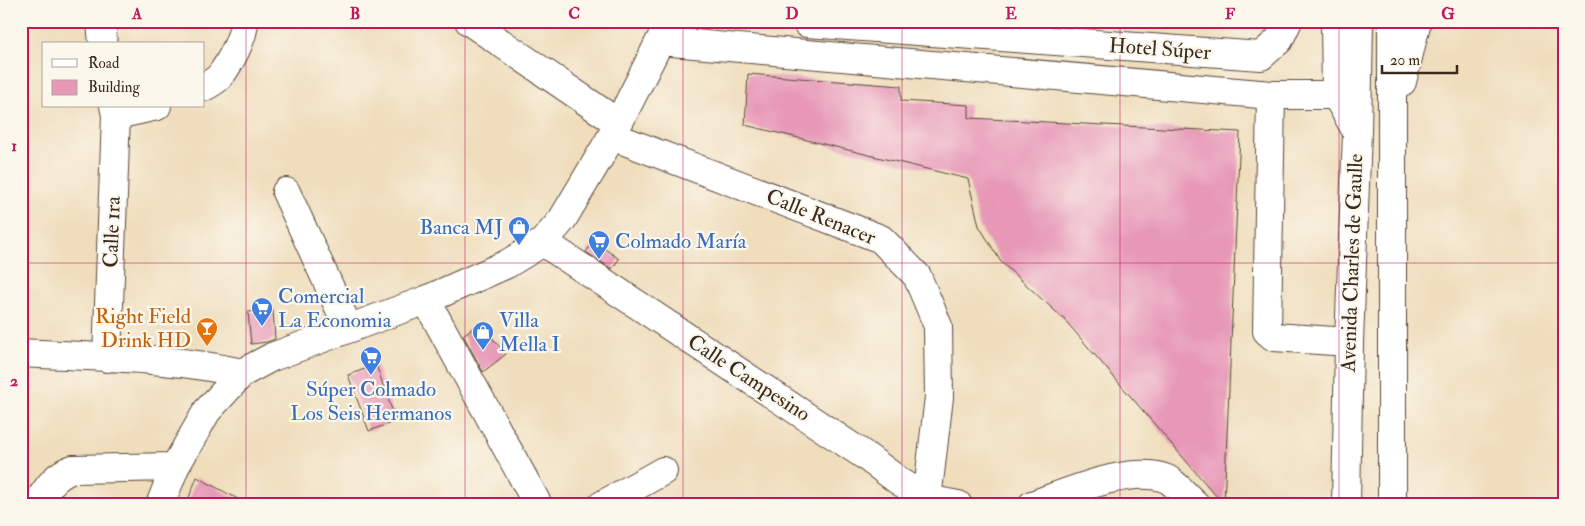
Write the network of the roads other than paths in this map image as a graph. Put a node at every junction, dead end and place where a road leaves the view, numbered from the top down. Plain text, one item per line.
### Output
1 (101, 21) edge
2 (244, 21) edge
3 (469, 21) edge
4 (806, 21) edge
5 (1288, 21) edge
6 (1335, 21) edge
7 (1359, 21) edge
8 (1392, 21) edge
9 (1416, 21) edge
10 (665, 31) edge
11 (103, 42) edge
12 (205, 86) edge
13 (1271, 95) junction
14 (1336, 95) junction
15 (140, 108) edge
16 (115, 111) edge
17 (615, 129) junction
18 (1357, 132) junction
19 (1391, 132) junction
20 (286, 192) dead end
21 (543, 242) junction
22 (426, 300) junction
23 (348, 327) junction
24 (1349, 342) junction
25 (21, 353) edge
26 (108, 358) junction
27 (242, 373) junction
28 (175, 467) junction
29 (663, 471) dead end
30 (927, 499) junction
31 (36, 505) edge
32 (160, 505) edge
33 (538, 505) edge
34 (602, 505) edge
35 (958, 505) edge
36 (1032, 505) edge
37 (1196, 505) edge
38 (1346, 505) edge
39 (1392, 505) edge

1 - 11 street
2 - 12 street
3 - 17 street, Calle Renacer
4 - 5 street, Hotel Súper
6 - 14 street
7 - 18 street, Avenida Charles de Gaulle
8 - 19 street, Avenida Charles de Gaulle
9 - 19 street
10 - 13 street
10 - 17 street
13 - 14 street
13 - 24 street
14 - 18 street
15 - 16 street
16 - 26 street, Calle 1ra
17 - 21 street
17 - 30 street, Calle Renacer
18 - 24 street, Avenida Charles de Gaulle
19 - 39 street, Avenida Charles de Gaulle
20 - 23 street
21 - 22 street
21 - 30 street, Calle Campesino
22 - 23 street
22 - 33 street
23 - 27 street
24 - 38 street, Avenida Charles de Gaulle
25 - 26 street
26 - 27 street
27 - 28 street
28 - 31 street
28 - 32 street
29 - 34 street
30 - 35 street, Calle Campesino
36 - 37 street

